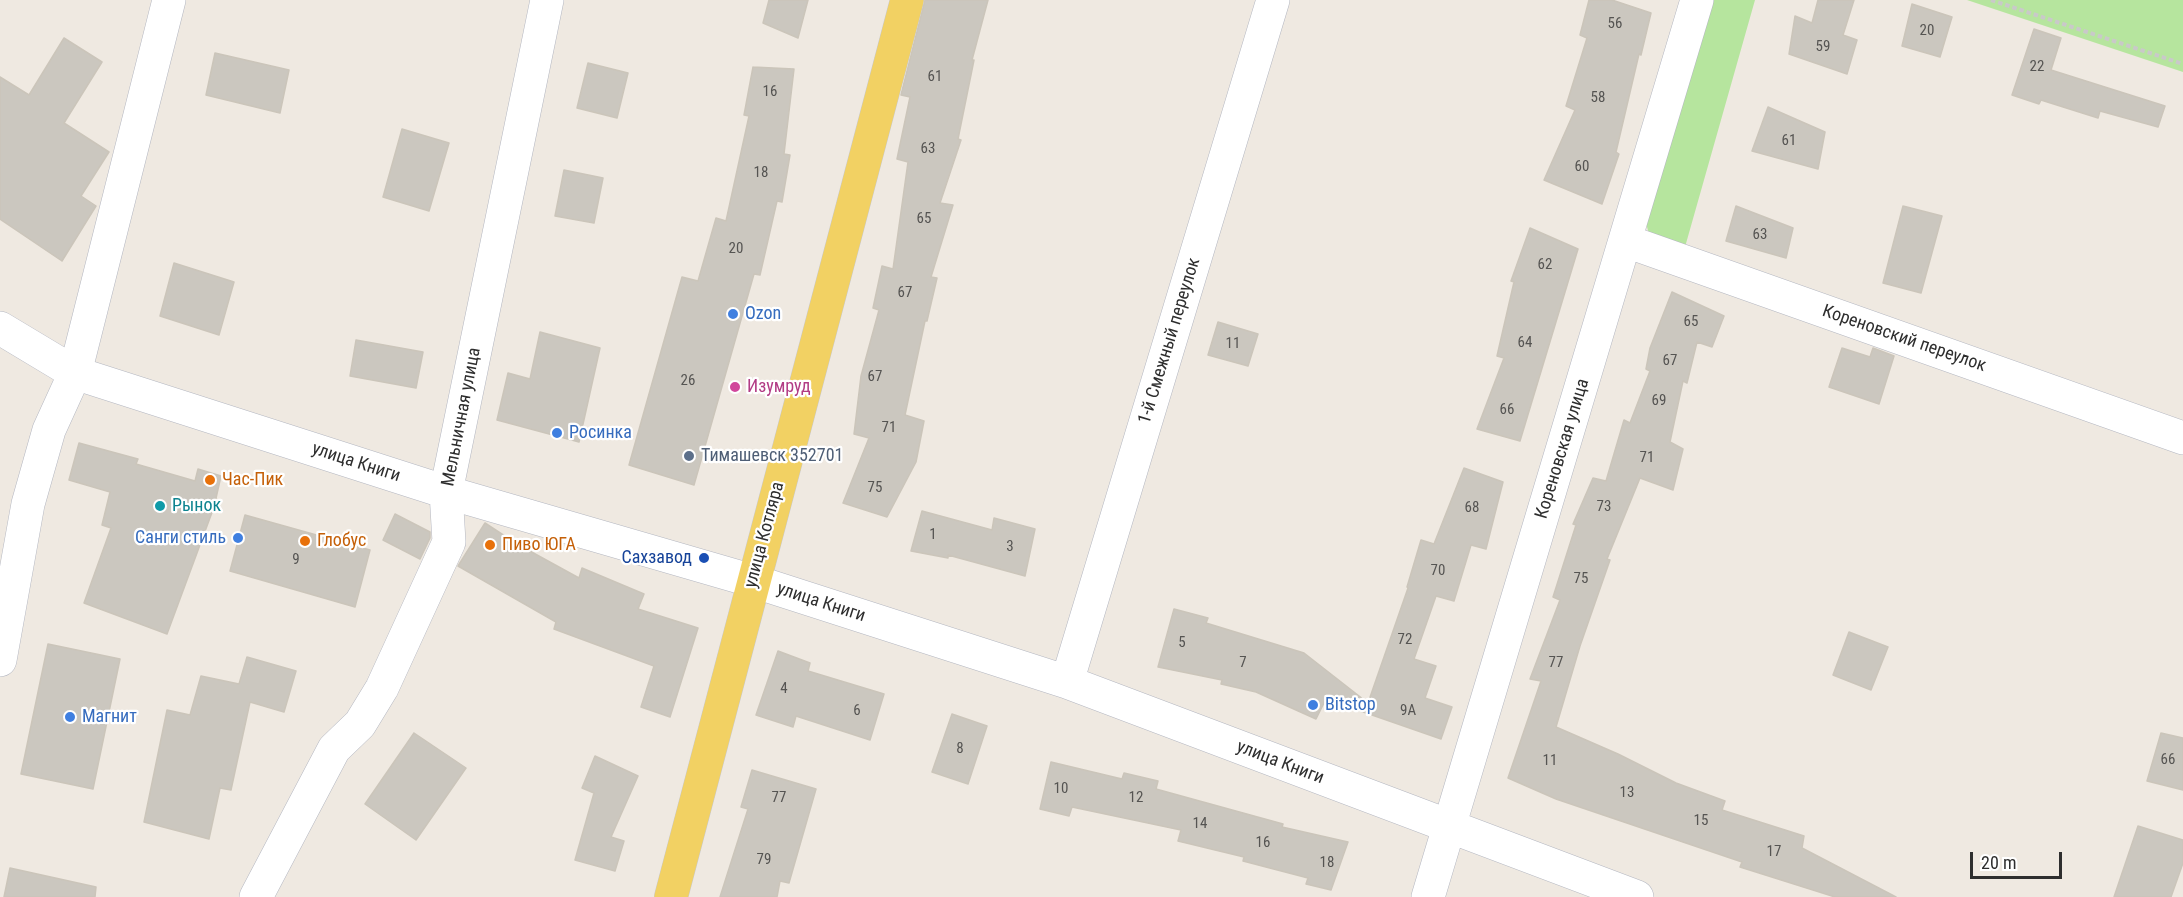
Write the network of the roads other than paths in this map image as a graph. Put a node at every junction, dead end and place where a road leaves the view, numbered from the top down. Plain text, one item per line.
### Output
1 (169, 0) edge
2 (547, 0) edge
3 (907, 0) edge
4 (1273, 0) edge
5 (1697, 0) edge
6 (1626, 241) junction
7 (0, 328) edge
8 (75, 373) junction
9 (2183, 438) edge
10 (446, 492) junction
11 (753, 581) junction
12 (0, 660) edge
13 (1067, 682) junction
14 (1449, 827) junction
15 (256, 897) edge
16 (671, 897) edge
17 (1428, 897) edge
18 (1637, 897) edge

1 - 8 street
2 - 10 street, Мельничная улица
3 - 11 main road, улица Котляра
4 - 13 street, 1-й Смежный переулок
5 - 6 street, Кореновская улица
6 - 9 street, Кореновский переулок
6 - 14 street, Кореновская улица
7 - 8 street, улица Книги
8 - 10 street, улица Книги
8 - 12 street
10 - 11 street, улица Книги
10 - 15 street, Мельничная улица
11 - 13 street, улица Книги
11 - 16 main road, улица Котляра
13 - 14 street, улица Книги
14 - 17 street, Кореновская улица
14 - 18 street, улица Книги

